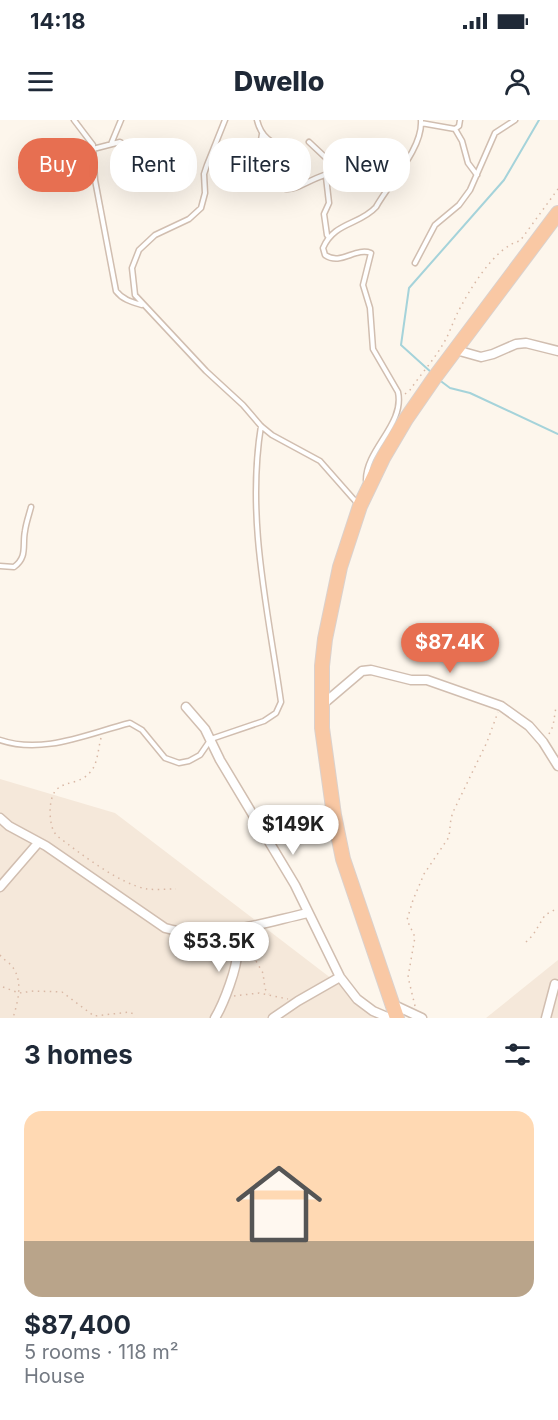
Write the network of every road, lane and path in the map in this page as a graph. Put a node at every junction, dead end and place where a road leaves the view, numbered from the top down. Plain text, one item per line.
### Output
1 (74, 120) edge
2 (121, 120) edge
3 (225, 120) edge
4 (257, 120) edge
5 (460, 120) edge
6 (515, 120) edge
7 (421, 121) edge
8 (455, 129) junction
9 (262, 134) junction
10 (88, 138) edge
11 (114, 138) edge
12 (266, 138) edge
13 (311, 144) edge
14 (323, 155) edge
15 (323, 175) edge
16 (477, 175) junction
17 (558, 189) edge
18 (98, 192) edge
19 (328, 192) edge
20 (558, 213) edge
21 (329, 238) junction
22 (415, 263) dead end
23 (143, 305) junction
24 (456, 350) junction
25 (558, 351) edge
26 (399, 398) junction
27 (261, 426) junction
28 (369, 486) junction
29 (360, 506) junction
30 (31, 507) dead end
31 (0, 566) edge
32 (322, 705) junction
33 (501, 706) junction
34 (186, 707) dead end
35 (556, 707) dead end
36 (103, 732) junction
37 (211, 739) junction
38 (0, 740) edge
39 (543, 742) junction
40 (558, 766) edge
41 (0, 818) edge
42 (38, 843) junction
43 (0, 887) edge
44 (176, 889) dead end
45 (558, 908) edge
46 (308, 913) junction
47 (231, 931) junction
48 (526, 942) dead end
49 (0, 955) edge
50 (253, 956) dead end
51 (340, 977) junction
52 (555, 984) dead end
53 (3, 987) dead end
54 (19, 993) junction
55 (270, 995) junction
56 (298, 1001) junction
57 (222, 1003) junction
58 (392, 1015) edge
59 (14, 1018) edge
60 (134, 1018) edge
61 (215, 1018) edge
62 (273, 1018) edge
63 (422, 1018) edge
64 (546, 1018) edge

1 - 10 lane
2 - 11 lane
3 - 23 lane
4 - 9 lane
5 - 8 lane
6 - 16 lane
7 - 8 lane
7 - 21 lane
8 - 16 lane
9 - 12 lane
9 - 15 lane
13 - 14 lane
16 - 22 lane
17 - 26 path
18 - 23 lane
19 - 21 lane
20 - 24 highway
21 - 26 lane
23 - 27 lane
24 - 25 street
24 - 28 highway
26 - 28 lane
27 - 29 lane
27 - 37 lane
28 - 29 highway
29 - 32 highway
30 - 31 lane
32 - 33 street
32 - 58 highway
33 - 39 street
33 - 63 path
34 - 37 street
35 - 39 path
36 - 37 lane
36 - 38 lane
36 - 44 path
37 - 46 street
39 - 40 street
41 - 42 street
42 - 43 street
42 - 47 street
45 - 48 path
46 - 47 street
46 - 51 street
47 - 57 street
49 - 54 path
50 - 55 path
51 - 56 street
51 - 58 street
52 - 64 street
53 - 54 path
54 - 59 path
54 - 60 path
55 - 56 path
55 - 57 path
56 - 62 street
57 - 61 street
58 - 63 street

